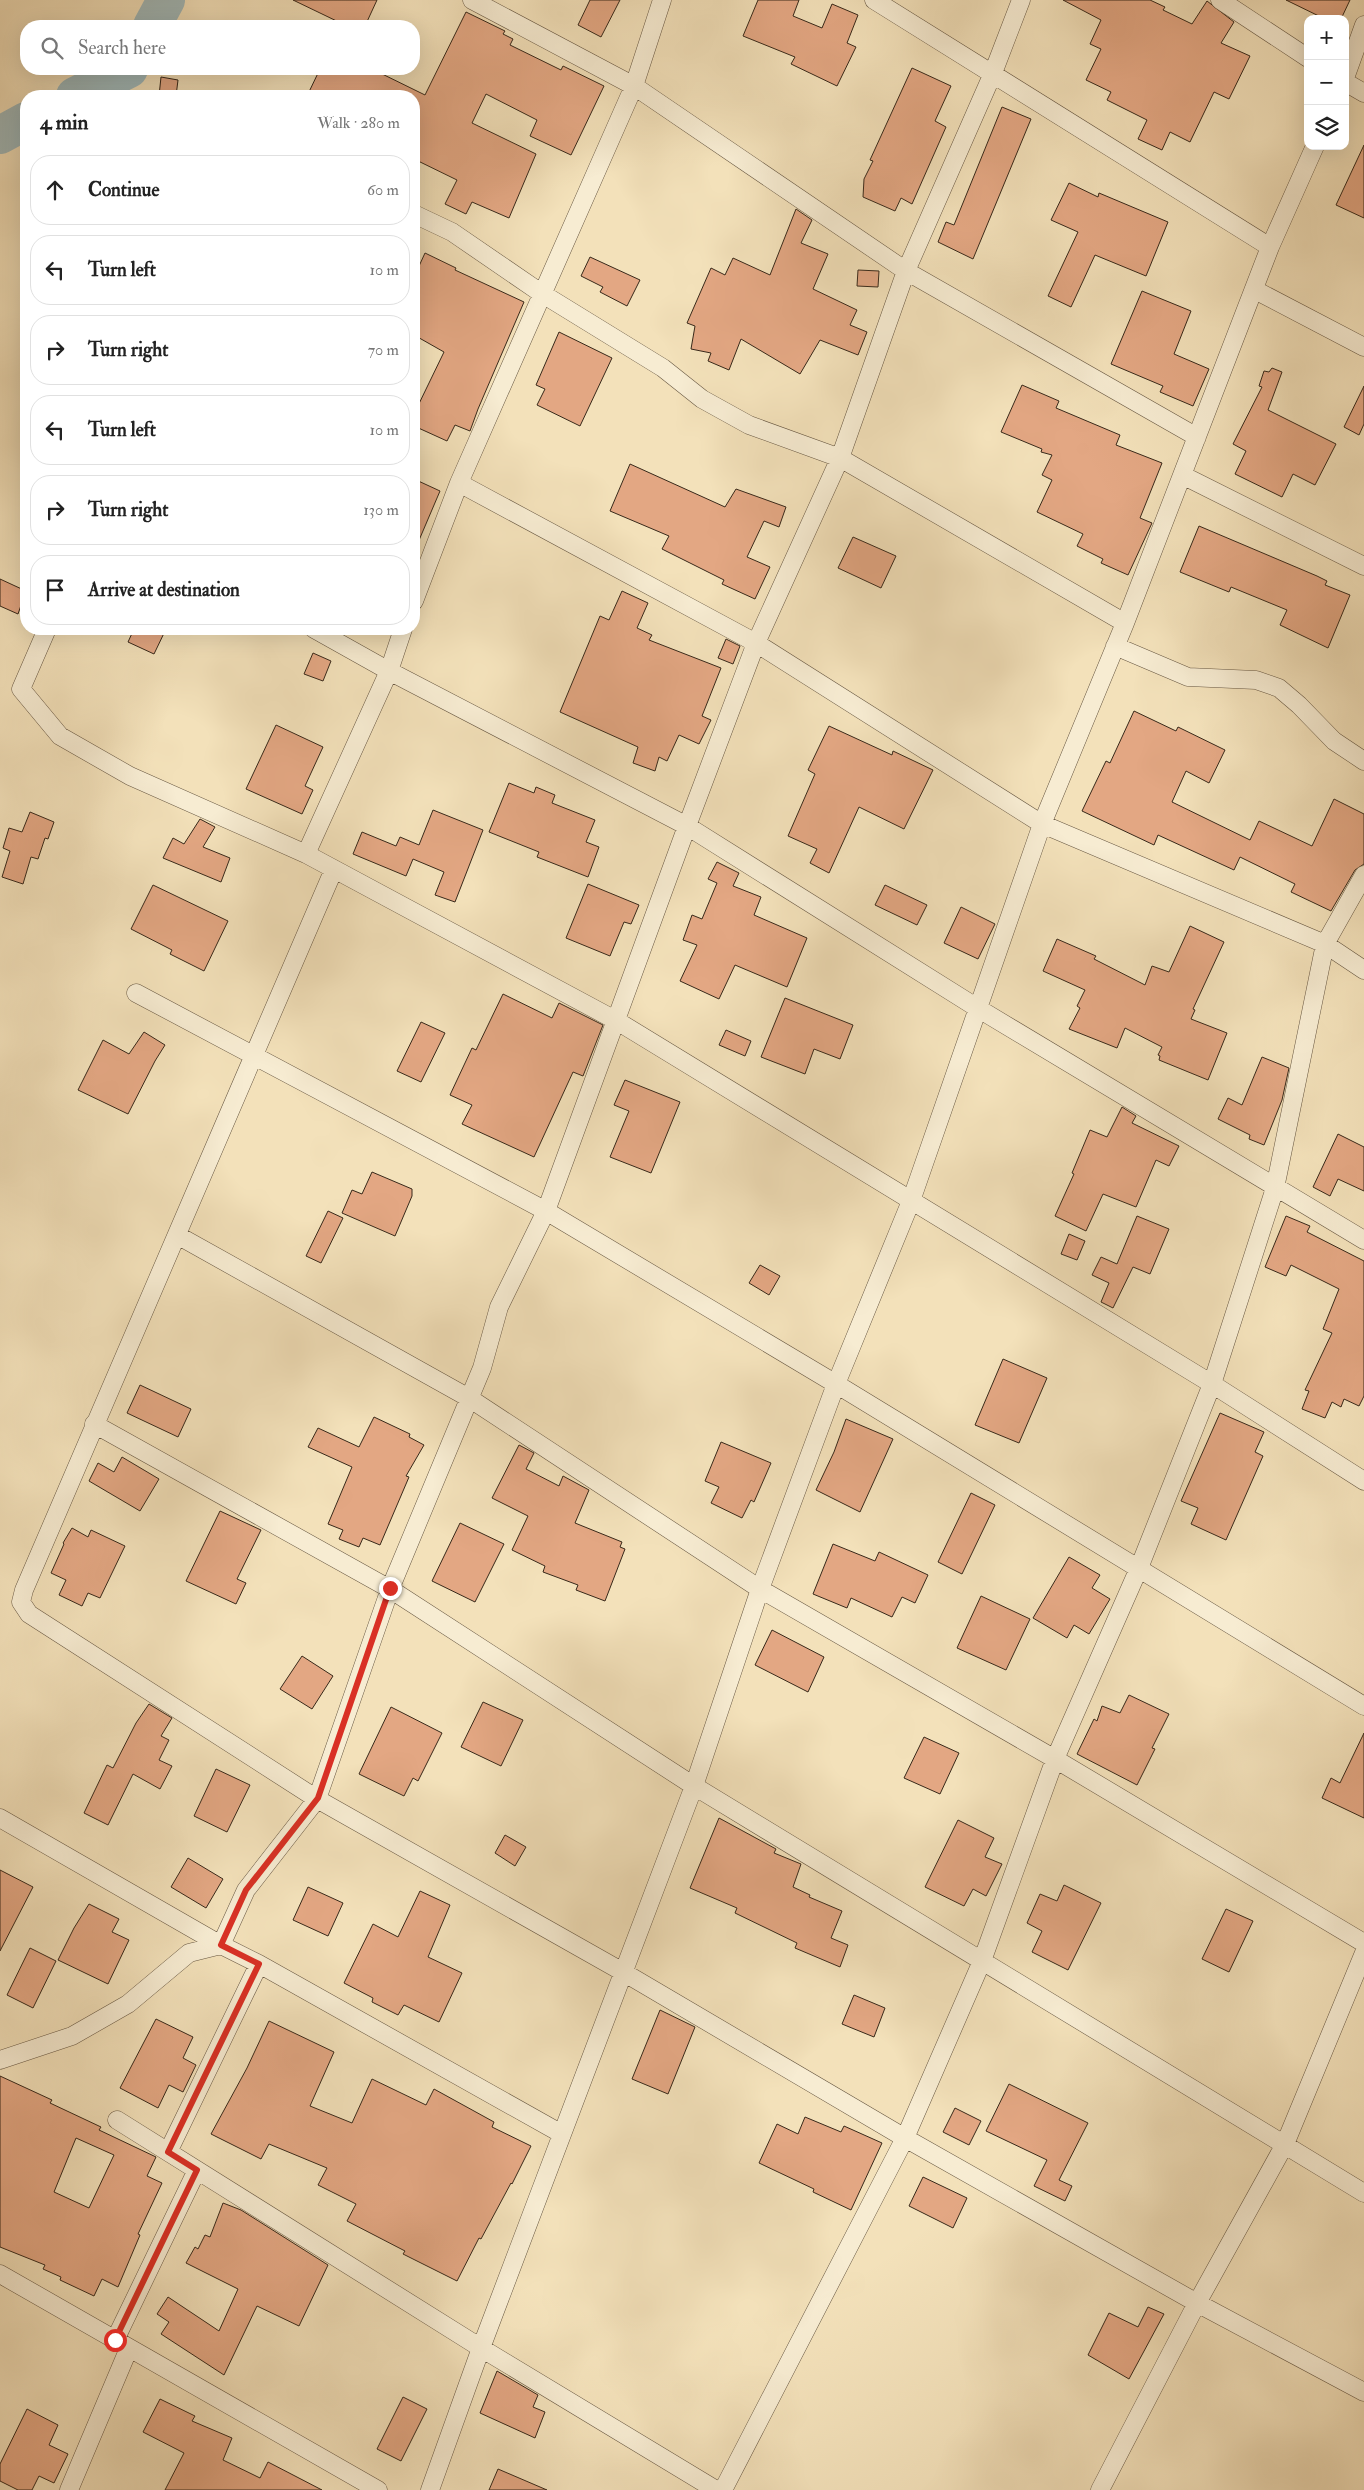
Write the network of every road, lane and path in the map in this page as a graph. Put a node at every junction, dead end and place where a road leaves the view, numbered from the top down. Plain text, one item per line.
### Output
1 (472, 0) edge
2 (662, 0) edge
3 (874, 0) edge
4 (1021, 0) edge
5 (1220, 0) edge
6 (1364, 25) edge
7 (1304, 55) edge
8 (1349, 67) edge
9 (993, 73) junction
10 (1349, 84) edge
11 (634, 86) junction
12 (1364, 93) edge
13 (1313, 150) edge
14 (420, 217) edge
15 (1270, 247) junction
16 (906, 272) junction
17 (1256, 290) junction
18 (542, 293) junction
19 (1364, 347) edge
20 (1197, 437) junction
21 (840, 458) junction
22 (1182, 475) junction
23 (458, 483) junction
24 (1364, 566) edge
25 (420, 585) edge
26 (1125, 623) junction
27 (44, 635) edge
28 (325, 635) edge
29 (401, 635) edge
30 (756, 643) junction
31 (1115, 646) junction
32 (389, 670) junction
33 (1364, 761) edge
34 (1042, 824) junction
35 (687, 826) junction
36 (306, 854) junction
37 (334, 869) junction
38 (1364, 875) edge
39 (1325, 944) junction
40 (1364, 970) edge
41 (136, 993) dead end
42 (979, 1009) junction
43 (617, 1021) junction
44 (255, 1056) junction
45 (1275, 1188) junction
46 (911, 1201) junction
47 (546, 1211) junction
48 (177, 1235) junction
49 (1364, 1240) edge
50 (836, 1384) junction
51 (1212, 1384) junction
52 (469, 1398) junction
53 (94, 1424) junction
54 (1364, 1481) edge
55 (1139, 1568) junction
56 (390, 1588) junction
57 (760, 1589) junction
58 (1364, 1706) edge
59 (1055, 1759) junction
60 (694, 1786) junction
61 (318, 1798) junction
62 (0, 1818) edge
63 (1364, 1943) edge
64 (221, 1945) junction
65 (1364, 1953) edge
66 (982, 1960) junction
67 (259, 1964) junction
68 (623, 1972) junction
69 (0, 2060) edge
70 (117, 2120) dead end
71 (562, 2134) junction
72 (905, 2138) junction
73 (1284, 2144) junction
74 (168, 2152) junction
75 (197, 2170) junction
76 (1364, 2193) edge
77 (0, 2274) edge
78 (1197, 2303) junction
79 (122, 2344) junction
80 (481, 2348) junction
81 (1364, 2392) edge
82 (1105, 2488) edge
83 (69, 2490) edge
84 (378, 2490) edge
85 (430, 2490) edge
86 (716, 2490) edge
87 (723, 2490) edge

1 - 11 street
2 - 11 street
3 - 9 street
4 - 9 street
5 - 7 street
6 - 8 street
9 - 15 street
9 - 16 street
10 - 12 street
11 - 16 street
11 - 18 street
13 - 15 street
14 - 18 street
15 - 17 street
16 - 20 street
16 - 21 street
17 - 19 street
17 - 20 street
18 - 21 street
18 - 23 street
20 - 22 street
21 - 26 street
21 - 30 street
22 - 24 street
22 - 26 street
23 - 25 street
23 - 30 street
26 - 31 street
27 - 36 street
28 - 32 street
29 - 32 street
30 - 34 street
30 - 35 street
31 - 33 street
31 - 34 street
32 - 35 street
32 - 36 street
34 - 39 street
34 - 42 street
35 - 42 street
35 - 43 street
36 - 37 street
37 - 43 street
37 - 44 street
38 - 39 street
39 - 40 street
39 - 45 street
41 - 44 street
42 - 45 street
42 - 46 street
43 - 46 street
43 - 47 street
44 - 47 street
44 - 48 street
45 - 49 street
45 - 51 street
46 - 50 street
46 - 51 street
47 - 50 street
47 - 52 street
48 - 52 street
48 - 53 street
50 - 55 street
50 - 57 street
51 - 54 street
51 - 55 street
52 - 56 street
52 - 57 street
53 - 56 street
53 - 61 street
55 - 58 street
55 - 59 street
56 - 60 street
56 - 61 street
57 - 59 street
57 - 60 street
59 - 63 street
59 - 66 street
60 - 66 street
60 - 68 street
61 - 64 street
61 - 68 street
62 - 64 street
64 - 67 street
64 - 69 street
65 - 73 street
66 - 72 street
66 - 73 street
67 - 71 street
67 - 74 street
68 - 71 street
68 - 72 street
70 - 74 street
71 - 80 street
72 - 78 street
72 - 87 street
73 - 76 street
73 - 78 street
74 - 75 street
75 - 79 street
75 - 80 street
77 - 79 street
78 - 81 street
78 - 82 street
79 - 83 street
79 - 84 street
80 - 85 street
80 - 86 street

